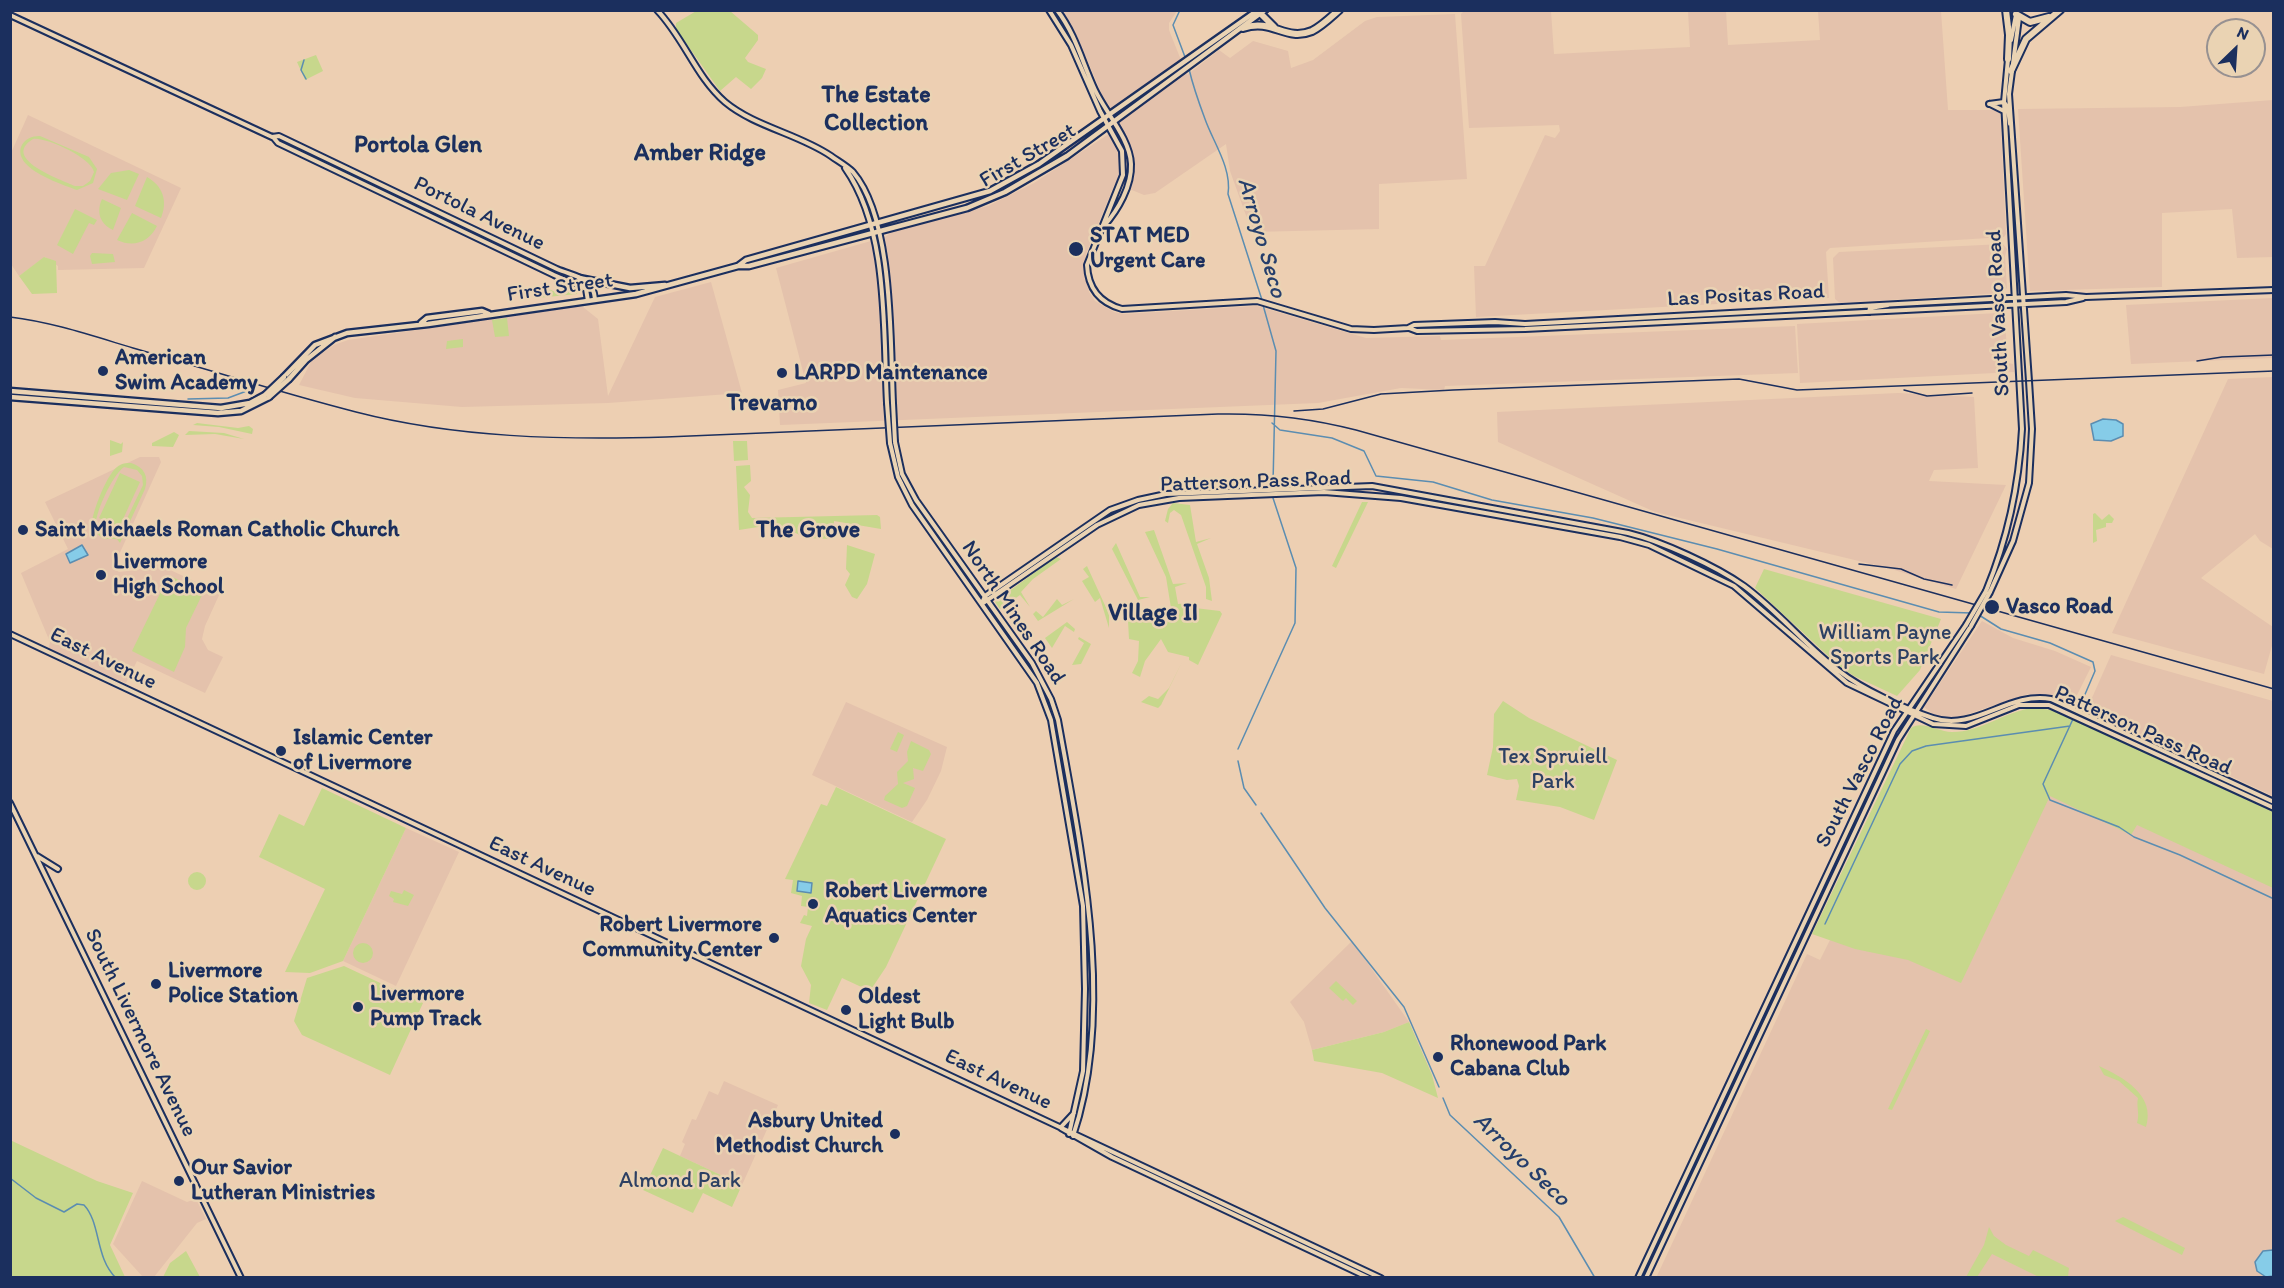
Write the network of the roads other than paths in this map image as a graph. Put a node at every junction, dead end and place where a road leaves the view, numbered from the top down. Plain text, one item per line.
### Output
1 (657, 10) edge
2 (1049, 10) edge
3 (1057, 10) edge
4 (1340, 10) edge
5 (2006, 10) edge
6 (2060, 10) edge
7 (1260, 11) edge
8 (10, 15) edge
9 (2018, 16) junction
10 (1243, 28) junction
11 (1277, 29) junction
12 (2007, 60) junction
13 (2011, 71) junction
14 (2004, 95) junction
15 (2004, 102) junction
16 (2011, 103) junction
17 (2004, 111) junction
18 (1106, 117) junction
19 (1110, 124) junction
20 (2012, 128) junction
21 (272, 136) junction
22 (843, 165) junction
23 (875, 221) junction
24 (869, 223) junction
25 (1102, 229) junction
26 (878, 231) junction
27 (871, 232) junction
28 (738, 266) junction
29 (579, 278) junction
30 (674, 285) junction
31 (2274, 290) edge
32 (2014, 297) junction
33 (2024, 297) junction
34 (2086, 297) junction
35 (595, 299) junction
36 (588, 300) junction
37 (2025, 303) junction
38 (1889, 304) junction
39 (2014, 304) junction
40 (1869, 312) junction
41 (1408, 328) junction
42 (10, 392) edge
43 (267, 396) junction
44 (10, 397) edge
45 (893, 443) junction
46 (1988, 591) junction
47 (985, 596) junction
48 (988, 601) junction
49 (982, 603) junction
50 (1969, 625) junction
51 (10, 634) edge
52 (1909, 707) junction
53 (1916, 710) junction
54 (1905, 712) junction
55 (1913, 715) junction
56 (2274, 802) edge
57 (10, 804) edge
58 (2274, 808) edge
59 (36, 856) junction
60 (58, 869) dead end
61 (1083, 1056) junction
62 (1087, 1087) junction
63 (1076, 1110) junction
64 (1060, 1128) junction
65 (1072, 1133) junction
66 (241, 1278) edge
67 (1369, 1278) edge
68 (1382, 1278) edge
69 (1638, 1278) edge
70 (1646, 1278) edge

1 - 22 main road, North Mines Road
2 - 18 main road, Las Positas Road
3 - 18 main road, Las Positas Road
4 - 11 highway
5 - 12 highway
6 - 9 highway
6 - 13 highway
7 - 10 main road, First Street
7 - 11 highway
7 - 18 main road, First Street
8 - 21 main road, Portola Avenue
9 - 12 main road, South Vasco Road
9 - 13 main road, South Vasco Road
10 - 11 highway
10 - 19 main road, First Street
12 - 14 main road, South Vasco Road
13 - 16 main road, South Vasco Road
14 - 15 main road, South Vasco Road
14 - 16 main road
15 - 17 main road, South Vasco Road
15 - 17 main road
15 - 20 main road
16 - 20 main road, South Vasco Road
17 - 32 main road, South Vasco Road
18 - 19 main road, Las Positas Road
18 - 23 main road, First Street
19 - 25 main road, Las Positas Road
19 - 25 main road, Las Positas Road
19 - 26 main road, First Street
20 - 33 main road, South Vasco Road
21 - 29 main road, Portola Avenue
21 - 36 main road, Portola Avenue
22 - 23 main road, North Mines Road
22 - 24 main road, North Mines Road
23 - 24 main road, First Street
23 - 26 main road, North Mines Road
24 - 27 main road, North Mines Road
24 - 28 main road, First Street
25 - 41 main road, Las Positas Road
26 - 27 main road, First Street
26 - 45 main road, North Mines Road, bridge
27 - 28 main road, First Street
27 - 45 main road, North Mines Road, bridge
28 - 30 main road, First Street
29 - 30 main road
29 - 35 main road, Portola Avenue
30 - 35 main road, First Street
31 - 34 main road, Las Positas Road
32 - 33 main road, Las Positas Road
32 - 38 main road, Las Positas Road
32 - 39 main road, South Vasco Road
33 - 34 main road, Las Positas Road
33 - 37 main road, South Vasco Road
34 - 37 main road, Las Positas Road
35 - 36 main road, First Street
36 - 43 main road, First Street, bridge
37 - 39 main road, Las Positas Road
37 - 46 main road, South Vasco Road
38 - 40 main road
38 - 41 main road, Las Positas Road
39 - 40 main road, Las Positas Road
39 - 46 main road, South Vasco Road
40 - 41 main road, Las Positas Road
42 - 43 main road, First Street
43 - 44 main road, First Street
45 - 47 main road, North Mines Road
45 - 49 main road, North Mines Road
46 - 50 main road, South Vasco Road, bridge
47 - 48 main road, North Mines Road
47 - 49 main road
47 - 52 main road, Patterson Pass Road
48 - 49 main road, Patterson Pass Road
48 - 54 main road, Patterson Pass Road
48 - 62 main road, North Mines Road
49 - 61 main road, North Mines Road
50 - 52 main road, South Vasco Road
50 - 53 main road, South Vasco Road
51 - 64 main road, East Avenue
52 - 53 main road, Patterson Pass Road
52 - 54 main road, South Vasco Road
53 - 55 main road, South Vasco Road
53 - 56 main road, Patterson Pass Road
54 - 55 main road, Patterson Pass Road
54 - 69 main road, South Vasco Road
55 - 58 main road, Patterson Pass Road
55 - 70 main road, South Vasco Road
57 - 59 main road, South Livermore Avenue
59 - 60 main road
59 - 66 main road, South Livermore Avenue
61 - 62 main road
61 - 63 main road, North Mines Road
62 - 65 main road, North Mines Road
63 - 64 main road
63 - 65 main road, North Mines Road
64 - 65 main road, East Avenue
65 - 67 main road, East Avenue
65 - 68 main road, East Avenue

